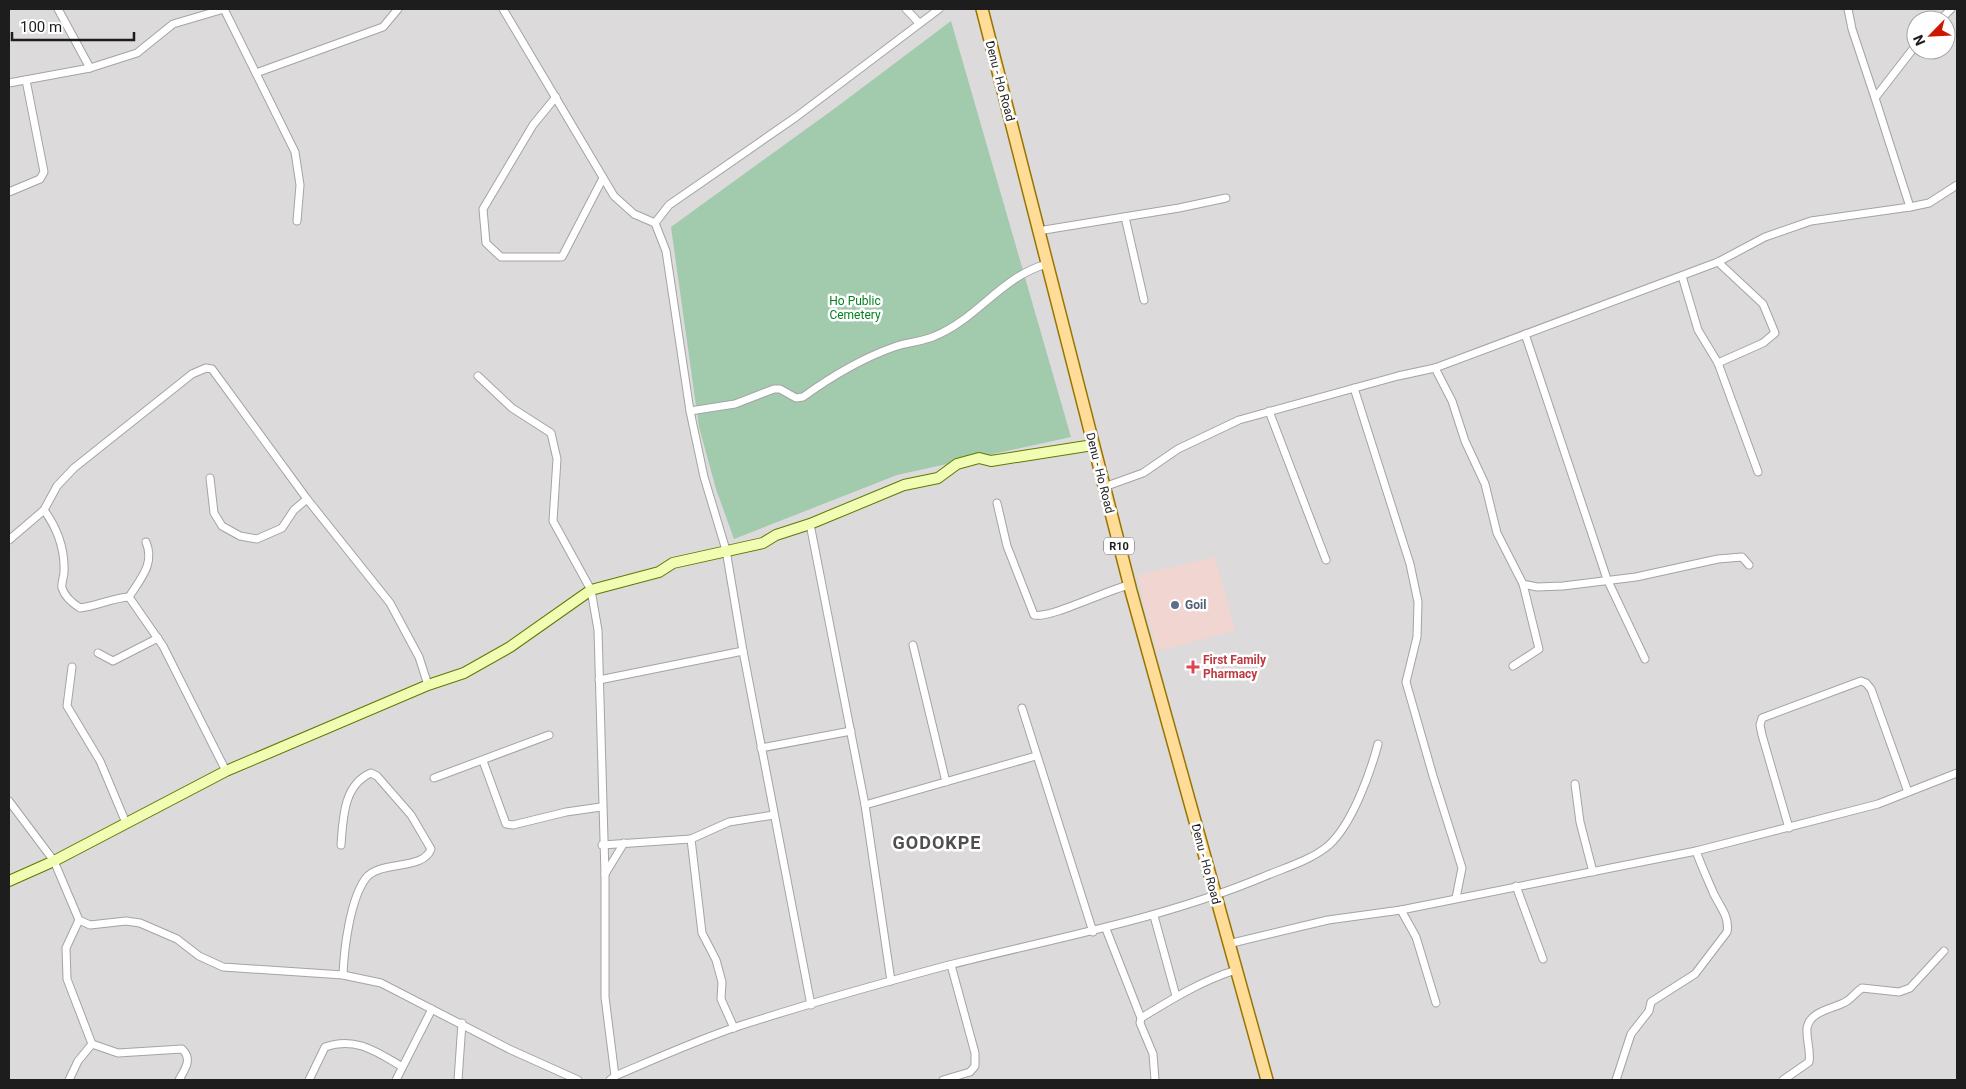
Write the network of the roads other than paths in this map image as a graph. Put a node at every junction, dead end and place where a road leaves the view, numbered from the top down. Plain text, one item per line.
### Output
1 (58, 9) edge
2 (224, 9) edge
3 (398, 9) edge
4 (503, 9) edge
5 (906, 9) edge
6 (939, 9) edge
7 (982, 9) edge
8 (1848, 9) edge
9 (919, 23) junction
10 (1906, 58) edge
11 (90, 68) junction
12 (256, 73) junction
13 (26, 80) junction
14 (9, 83) edge
15 (556, 97) junction
16 (1875, 98) junction
17 (603, 178) junction
18 (1957, 185) edge
19 (9, 192) edge
20 (1226, 198) dead end
21 (1910, 207) junction
22 (1125, 217) junction
23 (297, 221) dead end
24 (655, 223) junction
25 (1038, 232) junction
26 (1718, 262) junction
27 (1047, 264) junction
28 (1682, 276) junction
29 (1144, 300) dead end
30 (1525, 334) junction
31 (1718, 363) junction
32 (1435, 368) junction
33 (478, 376) dead end
34 (1354, 388) junction
35 (690, 411) junction
36 (1269, 411) junction
37 (1093, 445) junction
38 (1758, 472) dead end
39 (210, 478) dead end
40 (1104, 487) junction
41 (307, 499) junction
42 (997, 503) dead end
43 (44, 510) junction
44 (810, 524) junction
45 (9, 540) edge
46 (146, 542) dead end
47 (726, 550) junction
48 (1326, 560) dead end
49 (1749, 565) dead end
50 (1607, 579) junction
51 (1524, 584) junction
52 (1129, 585) junction
53 (591, 590) junction
54 (129, 597) junction
55 (158, 638) junction
56 (913, 645) dead end
57 (743, 651) junction
58 (98, 653) dead end
59 (1645, 659) dead end
60 (1512, 666) dead end
61 (72, 667) dead end
62 (598, 680) junction
63 (428, 685) junction
64 (1022, 708) dead end
65 (851, 731) junction
66 (549, 735) dead end
67 (1378, 744) dead end
68 (761, 748) junction
69 (1036, 756) junction
70 (483, 761) junction
71 (226, 771) junction
72 (1957, 773) edge
73 (434, 778) dead end
74 (946, 782) junction
75 (1575, 784) dead end
76 (1908, 792) junction
77 (9, 801) edge
78 (866, 805) junction
79 (601, 806) junction
80 (774, 815) junction
81 (126, 824) junction
82 (1789, 828) junction
83 (691, 839) junction
84 (624, 844) junction
85 (342, 845) dead end
86 (602, 845) junction
87 (1696, 851) junction
88 (54, 861) junction
89 (1593, 872) junction
90 (604, 874) junction
91 (9, 881) edge
92 (1516, 886) junction
93 (1214, 897) junction
94 (1456, 898) junction
95 (1401, 910) junction
96 (1154, 916) junction
97 (79, 920) junction
98 (1106, 929) junction
99 (1093, 932) junction
100 (1228, 944) junction
101 (1944, 951) dead end
102 (1543, 959) dead end
103 (951, 965) junction
104 (1236, 970) junction
105 (343, 975) junction
106 (891, 981) junction
107 (1176, 996) junction
108 (1436, 1003) dead end
109 (811, 1005) junction
110 (432, 1009) junction
111 (1141, 1018) junction
112 (462, 1023) junction
113 (734, 1028) junction
114 (92, 1044) junction
115 (401, 1066) junction
116 (613, 1078) edge
117 (69, 1080) edge
118 (180, 1080) edge
119 (309, 1080) edge
120 (396, 1080) edge
121 (458, 1080) edge
122 (578, 1080) edge
123 (943, 1080) edge
124 (1155, 1080) edge
125 (1267, 1080) edge
126 (1616, 1080) edge
127 (1783, 1080) edge

1 - 11 street
2 - 11 street
2 - 12 street
3 - 12 street
4 - 15 street
5 - 9 street
6 - 9 street
7 - 25 main road, Denu - Ho Road / R10
8 - 16 street
9 - 24 street
10 - 16 street
11 - 13 street
12 - 23 street
13 - 14 street
13 - 19 street
15 - 17 street
15 - 17 street
16 - 21 street
17 - 24 street
18 - 21 street
20 - 22 street
21 - 26 street
22 - 25 street
22 - 29 street
24 - 35 street
25 - 27 main road, Denu - Ho Road / R10
26 - 28 street
26 - 31 street
27 - 35 street
27 - 37 main road, Denu - Ho Road / R10
28 - 30 street
28 - 31 street
30 - 32 street
30 - 50 street
31 - 38 street
32 - 34 street
32 - 51 street
33 - 53 street
34 - 36 street
34 - 94 street
35 - 47 street
36 - 40 street
36 - 48 street
37 - 40 main road, Denu - Ho Road / R10
37 - 44 street
39 - 41 street
40 - 52 main road, Denu - Ho Road / R10
41 - 43 street
41 - 63 street
42 - 52 street
43 - 45 street
43 - 54 street
44 - 47 street
44 - 65 street
46 - 54 street
47 - 53 street
47 - 57 street
49 - 50 street
50 - 51 street
50 - 59 street
51 - 60 street
52 - 93 main road, Denu - Ho Road / R10
53 - 62 street
53 - 63 street
54 - 55 street
55 - 58 street
55 - 71 street
56 - 74 street
57 - 62 street
57 - 68 street
61 - 81 street
62 - 79 street
63 - 71 street
64 - 69 street
65 - 68 street
65 - 78 street
66 - 70 street
67 - 93 street
68 - 80 street
69 - 74 street
69 - 99 street
70 - 73 street
70 - 79 street
71 - 81 street
72 - 76 street
74 - 78 street
75 - 89 street
76 - 82 street
76 - 82 street
77 - 88 street
78 - 106 street
79 - 86 street
80 - 83 street
80 - 109 street
81 - 88 street
82 - 87 street
83 - 84 street
83 - 113 street
84 - 86 street
84 - 90 street
85 - 105 street
86 - 90 street
87 - 89 street
87 - 126 street
88 - 91 street
88 - 97 street
89 - 92 street
90 - 116 street
92 - 94 street
92 - 102 street
93 - 96 street
93 - 100 main road, Denu - Ho Road / R10
94 - 95 street
95 - 100 street
95 - 108 street
96 - 98 street
96 - 107 street
97 - 105 street
97 - 114 street
98 - 99 street
98 - 111 street
99 - 103 street
100 - 104 main road, Denu - Ho Road / R10
101 - 127 street
103 - 106 street
103 - 123 street
104 - 107 street
104 - 125 main road, Denu - Ho Road / R10
105 - 110 street
106 - 109 street
107 - 111 street
109 - 113 street
110 - 112 street
110 - 115 street
111 - 124 street
112 - 121 street
112 - 122 street
113 - 116 street
114 - 117 street
114 - 118 street
115 - 119 street
115 - 120 street

